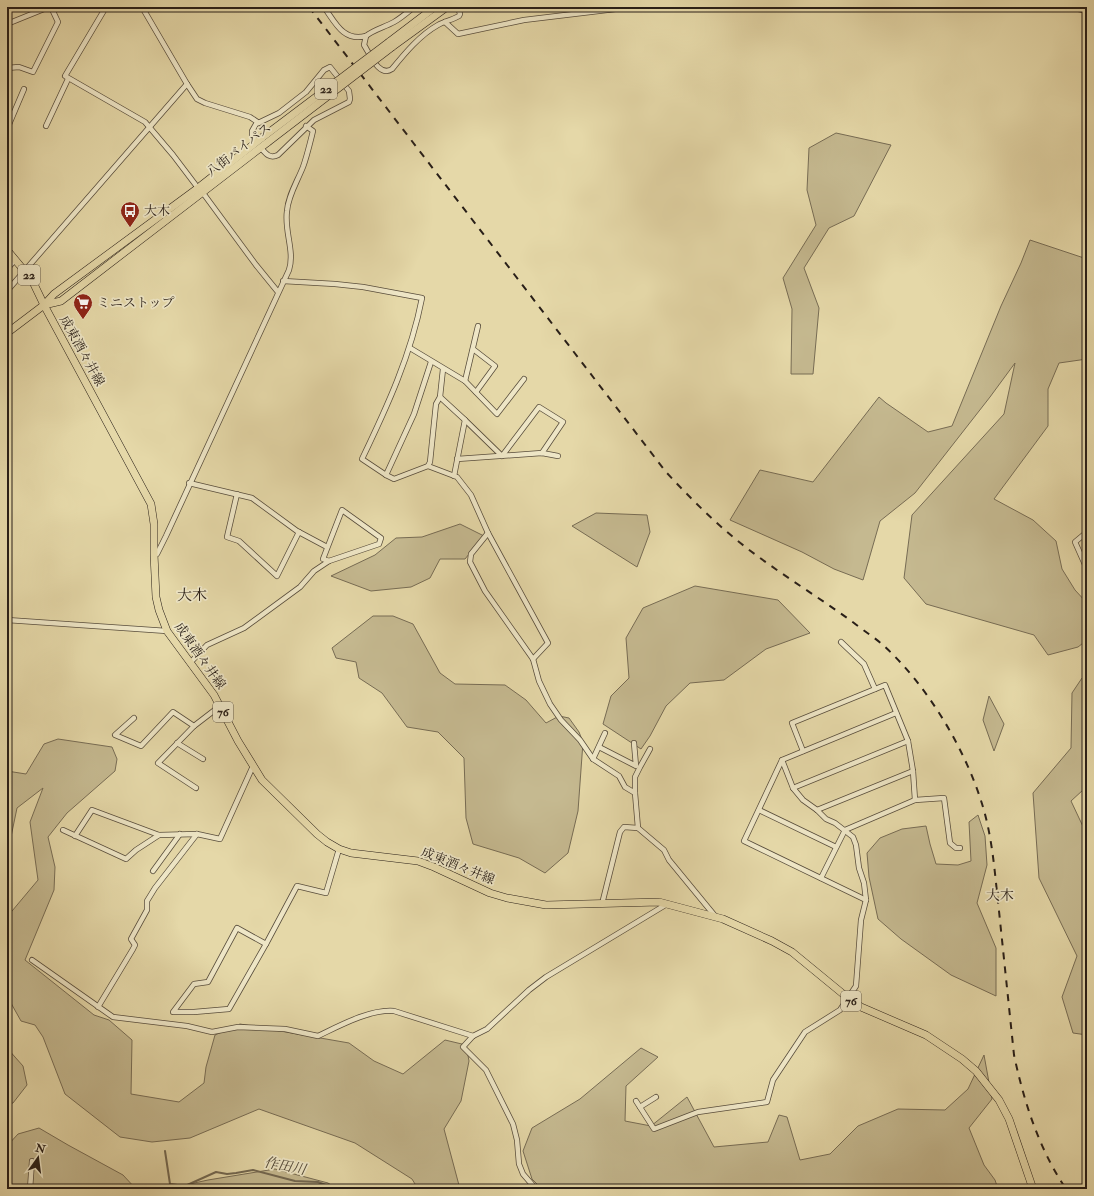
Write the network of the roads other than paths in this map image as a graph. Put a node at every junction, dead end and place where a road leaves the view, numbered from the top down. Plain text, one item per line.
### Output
1 (50, 7) edge
2 (106, 7) edge
3 (142, 7) edge
4 (324, 7) edge
5 (414, 7) edge
6 (435, 7) edge
7 (447, 7) edge
8 (458, 7) edge
9 (632, 7) edge
10 (1070, 7) edge
11 (1087, 11) edge
12 (445, 22) junction
13 (7, 24) edge
14 (366, 36) junction
15 (391, 45) junction
16 (7, 68) edge
17 (68, 79) junction
18 (187, 84) junction
19 (24, 89) dead end
20 (259, 123) junction
21 (46, 126) dead end
22 (150, 126) junction
23 (306, 126) junction
24 (7, 129) edge
25 (258, 145) junction
26 (201, 190) junction
27 (7, 250) edge
28 (15, 260) junction
29 (7, 270) edge
30 (25, 271) junction
31 (283, 281) junction
32 (7, 291) edge
33 (278, 292) junction
34 (44, 305) junction
35 (478, 326) dead end
36 (7, 333) edge
37 (410, 348) junction
38 (473, 348) junction
39 (431, 362) junction
40 (443, 369) junction
41 (524, 379) dead end
42 (465, 380) junction
43 (476, 392) junction
44 (440, 397) junction
45 (465, 420) junction
46 (542, 453) junction
47 (502, 456) junction
48 (558, 456) dead end
49 (457, 459) junction
50 (428, 466) junction
51 (386, 476) junction
52 (454, 476) junction
53 (189, 483) junction
54 (237, 494) junction
55 (299, 532) junction
56 (1087, 532) edge
57 (488, 533) junction
58 (327, 547) junction
59 (154, 554) junction
60 (329, 562) junction
61 (1087, 569) edge
62 (7, 620) edge
63 (167, 631) junction
64 (841, 642) dead end
65 (533, 659) junction
66 (190, 663) junction
67 (875, 689) junction
68 (220, 706) junction
69 (896, 713) junction
70 (134, 718) dead end
71 (194, 726) junction
72 (605, 733) dead end
73 (908, 741) junction
74 (177, 743) junction
75 (634, 743) dead end
76 (599, 747) junction
77 (650, 749) dead end
78 (803, 752) junction
79 (203, 759) dead end
80 (593, 759) junction
81 (782, 760) junction
82 (253, 766) junction
83 (913, 771) junction
84 (196, 788) dead end
85 (793, 788) junction
86 (635, 793) junction
87 (916, 800) junction
88 (759, 810) junction
89 (817, 810) junction
90 (638, 828) junction
91 (63, 830) dead end
92 (845, 830) junction
93 (180, 834) junction
94 (197, 834) junction
95 (159, 835) junction
96 (75, 836) junction
97 (836, 847) junction
98 (960, 848) dead end
99 (339, 849) junction
100 (153, 871) dead end
101 (821, 878) junction
102 (866, 900) junction
103 (602, 904) junction
104 (667, 904) junction
105 (715, 916) junction
106 (266, 944) junction
107 (32, 960) dead end
108 (848, 998) junction
109 (98, 1007) junction
110 (473, 1036) junction
111 (656, 1097) dead end
112 (636, 1101) dead end
113 (640, 1107) junction
114 (32, 1161) dead end
115 (30, 1189) edge
116 (536, 1189) edge
117 (1033, 1189) edge

1 - 13 street
1 - 16 street
2 - 17 street
3 - 18 street
4 - 14 street
5 - 14 street
6 - 15 main road, 八街バイパス / 22
7 - 15 main road, 八街バイパス / 22
8 - 12 street
9 - 12 street
10 - 11 street
12 - 14 street
15 - 25 main road, 八街バイパス / 22, bridge
17 - 21 street
17 - 22 street
18 - 20 street
18 - 22 street
19 - 24 street
20 - 23 street
20 - 25 street
22 - 26 street
22 - 30 street
23 - 25 street
23 - 31 street
25 - 26 main road, 八街バイパス / 22
26 - 33 street
26 - 34 main road, 八街バイパス / 22
27 - 28 main road, 22
28 - 29 street
28 - 30 main road, 22
30 - 32 street
30 - 34 main road, 22
31 - 33 street
31 - 37 street
33 - 53 street
34 - 36 main road, 八街バイパス
34 - 59 main road, 成東酒々井線 / 76
35 - 38 street
37 - 39 street
37 - 51 street
38 - 42 street
38 - 43 street
39 - 40 street
39 - 51 street
40 - 42 street
40 - 44 street
41 - 43 street
42 - 43 street
44 - 45 street
44 - 50 street
45 - 47 street
45 - 49 street
46 - 47 street
46 - 47 street
46 - 48 street
47 - 49 street
49 - 52 street
50 - 51 street
50 - 52 street
52 - 57 street
53 - 54 street
53 - 59 street
54 - 55 street
54 - 55 street
55 - 58 street
56 - 61 street
57 - 65 street
57 - 65 street
58 - 60 street
58 - 60 street
59 - 63 main road, 成東酒々井線 / 76
60 - 66 street
62 - 63 street
63 - 66 main road, 成東酒々井線 / 76
64 - 67 street
65 - 80 street
66 - 68 main road, 成東酒々井線 / 76
67 - 69 street
67 - 78 street
68 - 71 street
68 - 82 main road, 成東酒々井線 / 76
69 - 73 street
69 - 78 street
70 - 71 street
71 - 74 street
72 - 76 street
73 - 83 street
73 - 85 street
74 - 79 street
74 - 84 street
75 - 76 street
76 - 80 street
77 - 86 street
78 - 81 street
80 - 86 street
81 - 85 street
81 - 88 street
82 - 94 street
82 - 99 main road, 成東酒々井線 / 76
83 - 87 street
83 - 89 street
85 - 89 street
86 - 90 street
87 - 92 street
87 - 98 street
88 - 97 street
88 - 101 street
89 - 92 street
90 - 103 street
90 - 105 street
91 - 96 street
92 - 97 street
92 - 102 street
93 - 94 street
93 - 95 street
93 - 100 street
94 - 109 street
95 - 96 street
95 - 96 street
97 - 101 street
99 - 103 main road, 成東酒々井線 / 76
99 - 106 street
101 - 102 street
102 - 108 street
103 - 104 main road, 成東酒々井線 / 76
104 - 105 main road, 成東酒々井線 / 76
104 - 110 street
105 - 108 main road, 成東酒々井線 / 76
106 - 106 street
107 - 109 street
108 - 113 street
108 - 117 main road, 成東酒々井線 / 76
109 - 110 street
110 - 116 street
111 - 113 street
112 - 113 street
114 - 115 street

